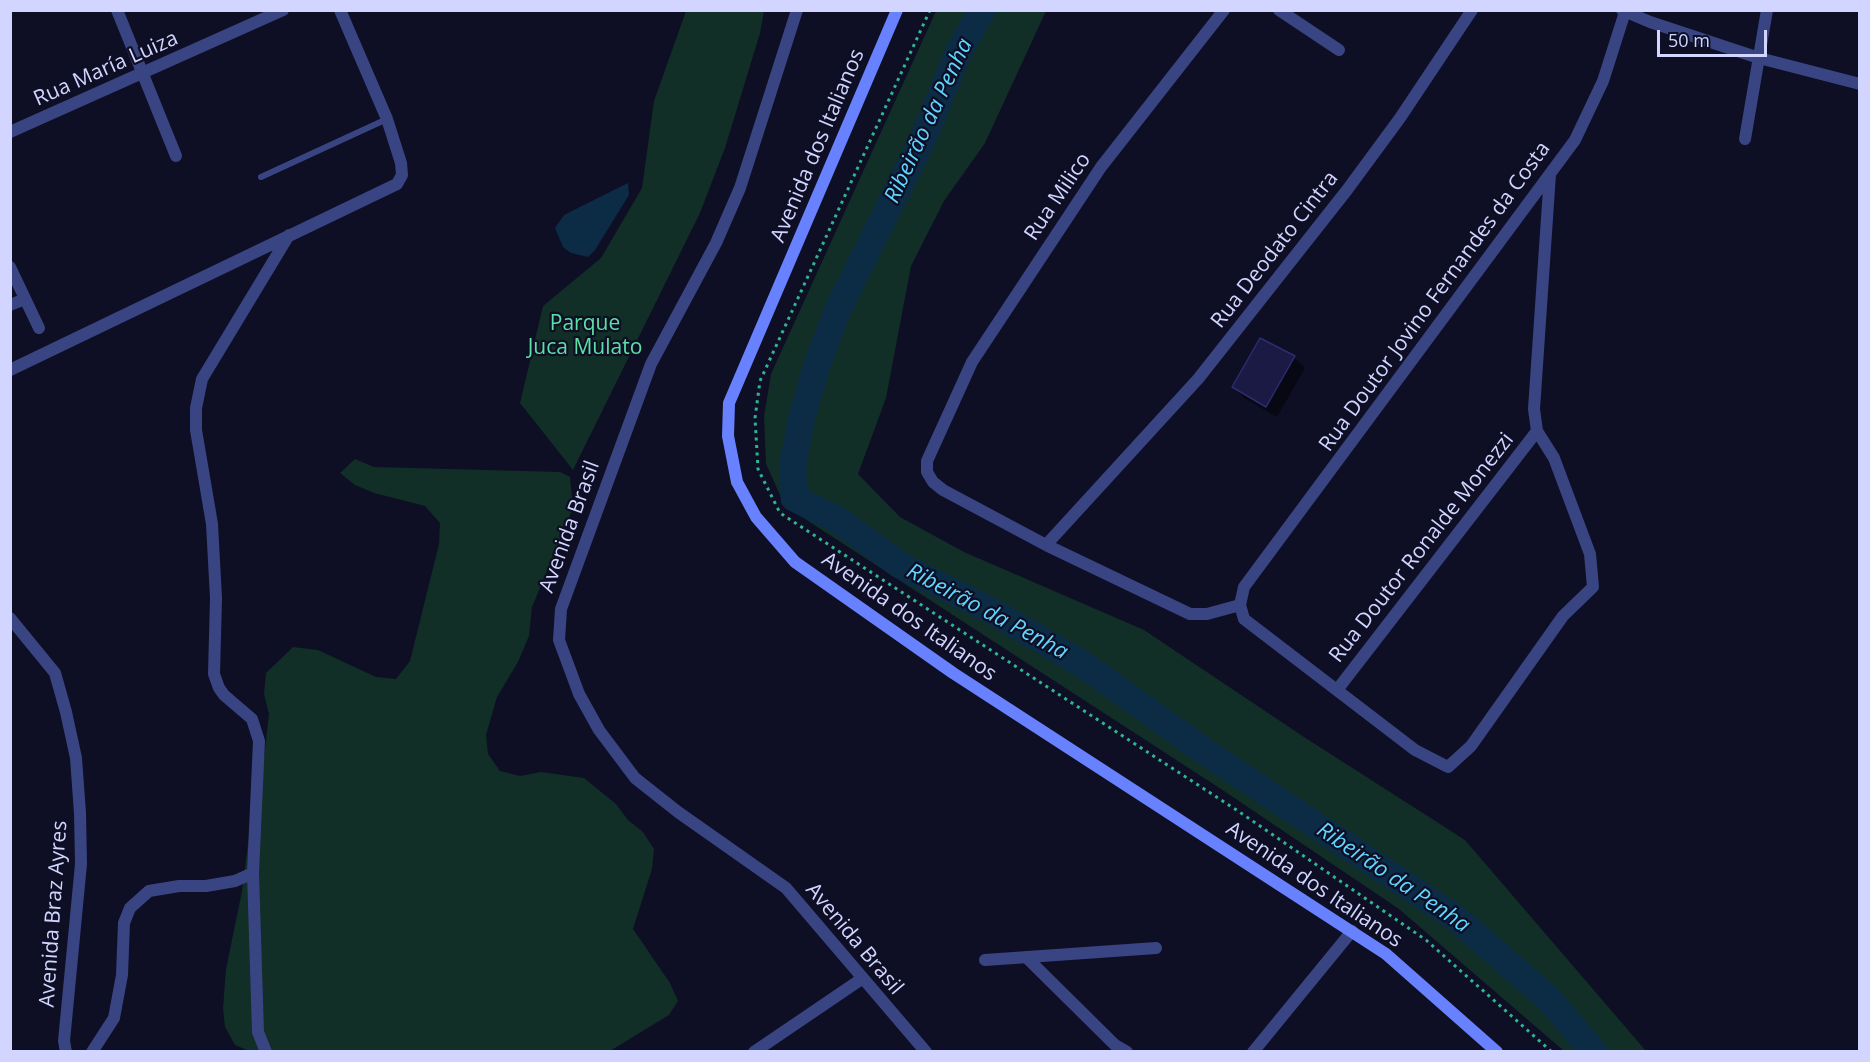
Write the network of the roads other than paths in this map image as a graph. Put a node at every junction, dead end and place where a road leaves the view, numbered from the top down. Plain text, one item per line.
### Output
1 (117, 10) edge
2 (283, 10) edge
3 (340, 10) edge
4 (797, 10) edge
5 (897, 10) edge
6 (1224, 10) edge
7 (1280, 10) edge
8 (1472, 10) edge
9 (1767, 10) edge
10 (1623, 11) edge
11 (1339, 50) dead end
12 (1759, 58) junction
13 (142, 74) junction
14 (1860, 84) edge
15 (387, 119) junction
16 (10, 132) edge
17 (1745, 139) dead end
18 (176, 156) dead end
19 (1550, 174) junction
20 (261, 177) dead end
21 (289, 236) junction
22 (10, 267) edge
23 (25, 299) junction
24 (10, 305) edge
25 (39, 328) dead end
26 (10, 370) edge
27 (1537, 431) junction
28 (1046, 546) junction
29 (1240, 605) junction
30 (10, 618) edge
31 (1337, 690) junction
32 (253, 873) junction
33 (1352, 931) junction
34 (1156, 948) dead end
35 (1026, 957) junction
36 (985, 960) dead end
37 (863, 978) junction
38 (66, 1052) edge
39 (92, 1052) edge
40 (267, 1052) edge
41 (754, 1052) edge
42 (926, 1052) edge
43 (1127, 1052) edge
44 (1253, 1052) edge
45 (1497, 1052) edge

1 - 13 street
2 - 13 street, Rua María Luiza
3 - 15 street
4 - 37 street, Avenida Brasil
5 - 33 main road, Avenida dos Italianos
6 - 28 street, Rua Milico
7 - 11 street
8 - 28 street, Rua Deodato Cintra
9 - 12 street
10 - 12 street
10 - 19 street, Rua Doutor Jovino Fernandes da Costa
12 - 14 street
12 - 17 street
13 - 16 street, Rua María Luiza
13 - 18 street
15 - 20 lane
15 - 21 street
19 - 27 street
19 - 29 street, Rua Doutor Jovino Fernandes da Costa
21 - 26 street
21 - 32 street
22 - 23 street
23 - 24 street
23 - 25 street
27 - 31 street, Rua Doutor Ronalde Monezzi
27 - 31 street
28 - 29 street, Rua Milico
29 - 31 street
30 - 38 street, Avenida Braz Ayres
32 - 39 street
32 - 40 street
33 - 44 street
33 - 45 main road, Avenida dos Italianos
34 - 35 street
35 - 36 street
35 - 43 street
37 - 41 street
37 - 42 street, Avenida Brasil

